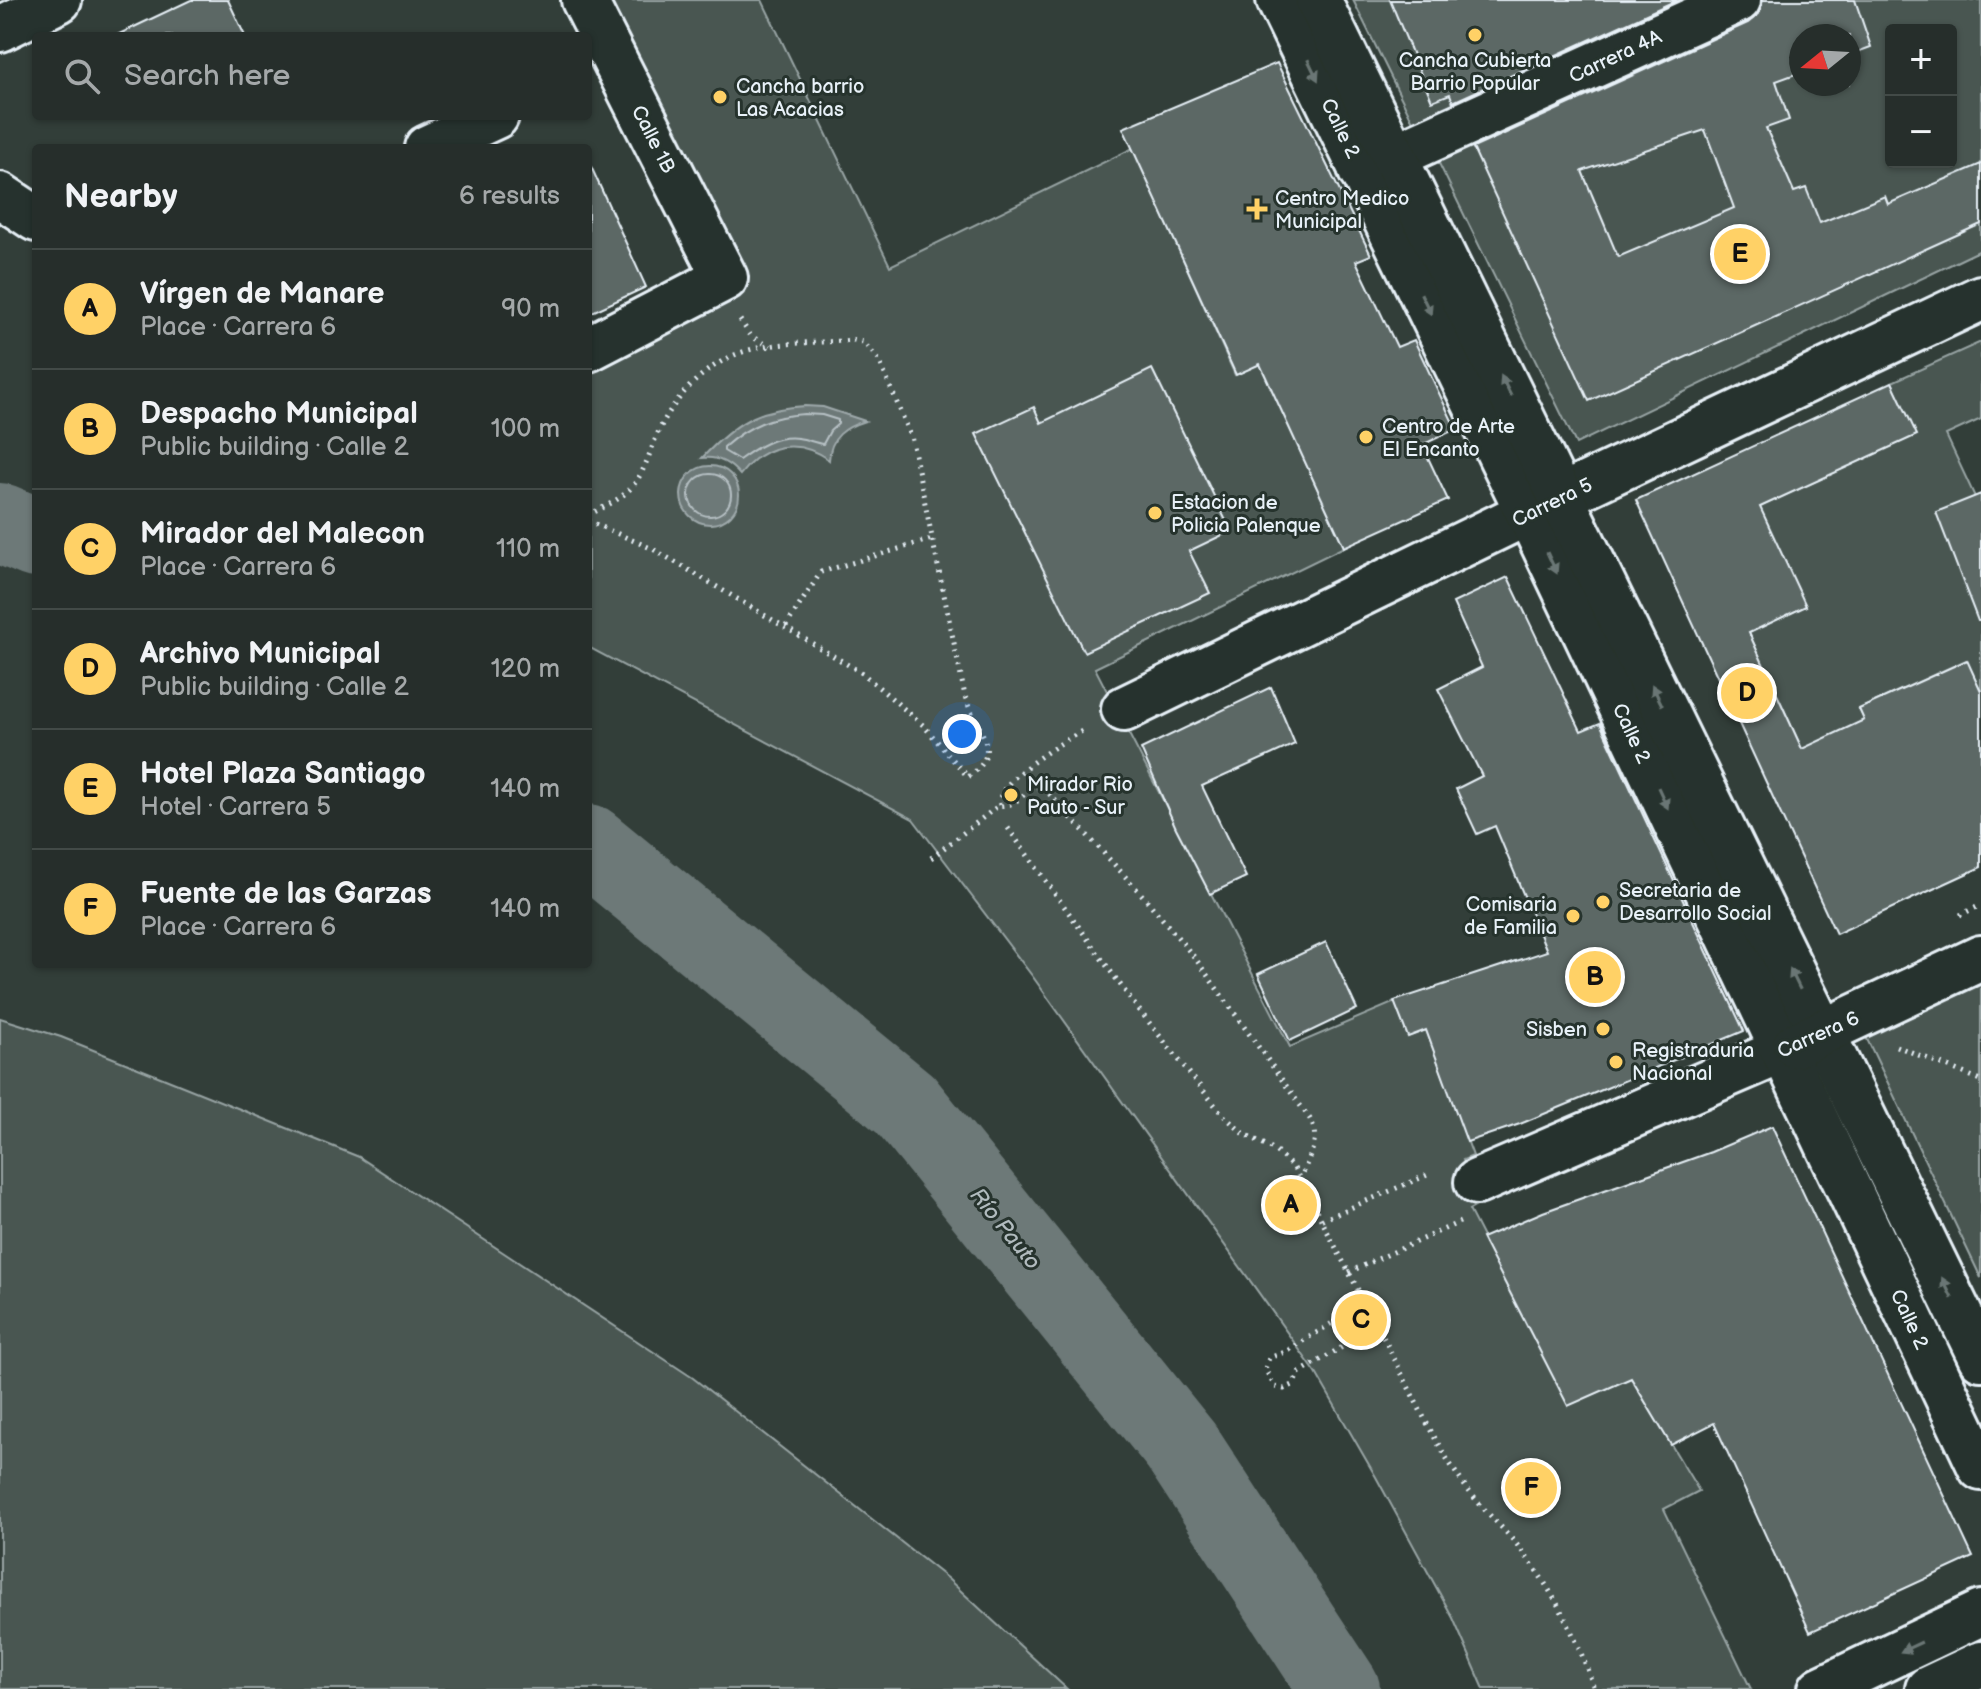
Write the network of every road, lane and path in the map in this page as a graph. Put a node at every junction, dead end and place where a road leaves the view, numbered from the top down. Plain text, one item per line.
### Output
1 (59, 0) edge
2 (584, 0) edge
3 (1279, 0) edge
4 (1318, 0) edge
5 (1738, 0) edge
6 (0, 29) edge
7 (602, 67) edge
8 (487, 120) edge
9 (436, 144) edge
10 (1378, 164) junction
11 (0, 195) edge
12 (32, 216) edge
13 (1981, 298) edge
14 (592, 347) edge
15 (1544, 505) junction
16 (592, 516) edge
17 (592, 520) edge
18 (932, 539) junction
19 (786, 626) junction
20 (1124, 709) joint
21 (1000, 805) junction
22 (1008, 828) dead end
23 (931, 858) dead end
24 (1981, 958) edge
25 (1822, 1032) junction
26 (1887, 1043) dead end
27 (1782, 1051) junction
28 (1981, 1080) edge
29 (1301, 1180) junction
30 (1477, 1182) dead end
31 (1365, 1303) junction
32 (1377, 1326) junction
33 (1981, 1358) edge
34 (1981, 1468) edge
35 (1981, 1613) edge
36 (1981, 1664) edge
37 (1594, 1689) edge
38 (1821, 1689) edge
39 (1928, 1689) edge

1 - 6 street
2 - 7 street, Calle 1B
3 -> 10 street, Calle 2
4 - 10 street, Calle 2
5 - 10 street, Carrera 4A
7 - 14 street, Calle 1B
8 - 9 street
10 - 15 street, Calle 2
11 - 12 street
13 - 15 street, Carrera 5
15 - 20 street, Carrera 5
25 -> 15 street, Calle 2
15 -> 27 street, Calle 2
16 - 18 path
17 - 19 path
18 - 19 path
18 - 19 path
20 - 21 path
21 - 23 path
21 - 29 path
22 - 29 path
24 - 25 street, Carrera 6
25 - 27 street, Carrera 6
33 -> 25 street, Calle 2
26 - 28 path
27 - 30 street, Carrera 6
27 - 34 street, Calle 2
29 - 31 path
31 - 32 path
31 - 32 path
32 - 37 path
35 -> 38 street
36 - 39 street

